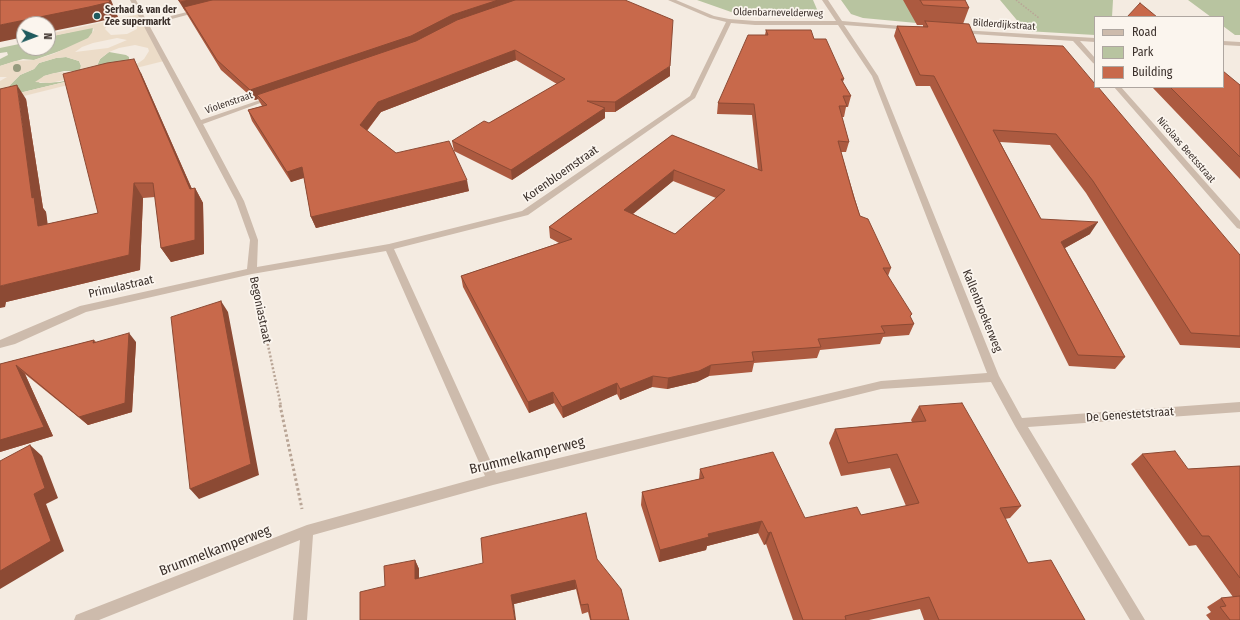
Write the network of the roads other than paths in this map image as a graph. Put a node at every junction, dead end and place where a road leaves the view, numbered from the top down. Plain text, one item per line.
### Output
1 (133, 0) edge
2 (671, 0) edge
3 (825, 0) edge
4 (204, 9) edge
5 (729, 21) junction
6 (841, 23) junction
7 (145, 24) junction
8 (918, 29) edge
9 (956, 32) edge
10 (1076, 40) junction
11 (1094, 40) edge
12 (1224, 43) edge
13 (1240, 44) edge
14 (1094, 61) edge
15 (1118, 88) edge
16 (278, 96) edge
17 (199, 123) junction
18 (1240, 226) edge
19 (389, 247) junction
20 (252, 271) junction
21 (0, 344) edge
22 (994, 376) junction
23 (1240, 407) edge
24 (1019, 423) junction
25 (493, 479) junction
26 (307, 531) junction
27 (82, 620) edge
28 (300, 620) edge
29 (1138, 620) edge

1 - 7 street, Begoniastraat
2 - 5 street, Oldenbarnevelderweg
3 - 6 street, Kallenbroekerweg
4 - 7 street
5 - 6 street, Oldenbarnevelderweg
5 - 19 street, Korenbloemstraat
6 - 8 street
6 - 22 street, Kallenbroekerweg
7 - 17 street, Begoniastraat
9 - 10 street, Bilderdijkstraat
10 - 11 street, Bilderdijkstraat
10 - 14 street
12 - 13 street
15 - 18 street, Nicolaas Beetsstraat
16 - 17 street, Violenstraat
17 - 20 street, Begoniastraat
19 - 20 street, Korenbloemstraat
19 - 25 street
20 - 21 street, Primulastraat
22 - 24 street, Kallenbroekerweg
22 - 25 street, Brummelkamperweg
23 - 24 street, De Genestetstraat
24 - 29 street, Kallenbroekerweg
25 - 26 street, Brummelkamperweg
26 - 27 street, Brummelkamperweg
26 - 28 street

